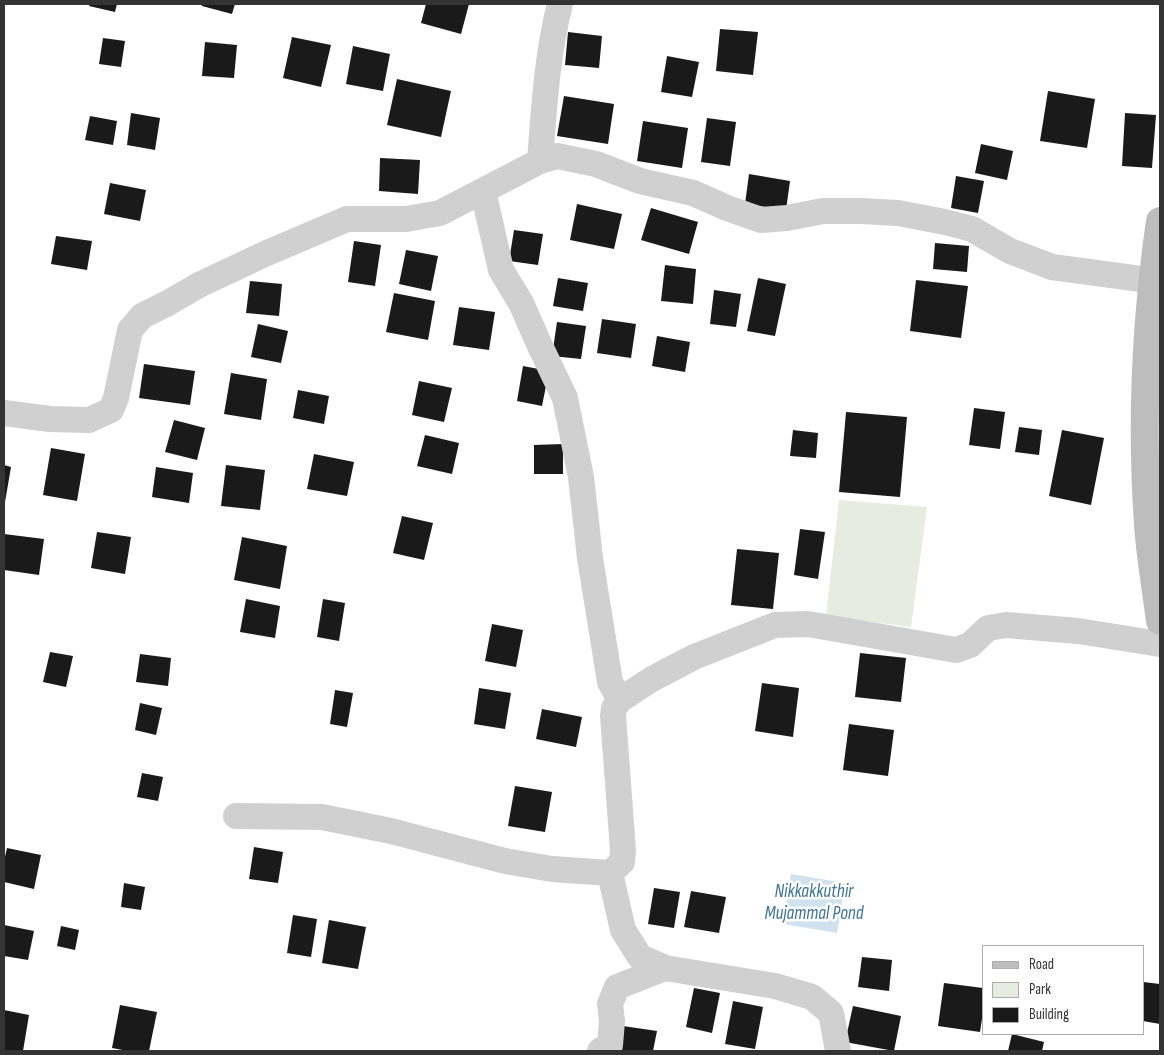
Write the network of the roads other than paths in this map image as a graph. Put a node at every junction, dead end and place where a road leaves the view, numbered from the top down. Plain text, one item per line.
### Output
1 (560, 4) edge
2 (540, 161) junction
3 (484, 191) junction
4 (1160, 221) edge
5 (1152, 278) junction
6 (4, 413) edge
7 (1160, 621) edge
8 (1160, 644) edge
9 (620, 700) junction
10 (236, 816) dead end
11 (610, 873) junction
12 (665, 968) junction
13 (600, 1051) edge
14 (838, 1051) edge

1 - 2 street
2 - 3 street
2 - 5 street
3 - 6 street
3 - 9 street
4 - 5 main road
5 - 7 main road
8 - 9 street
9 - 11 street
10 - 11 street
11 - 12 street
12 - 13 street
12 - 14 street

